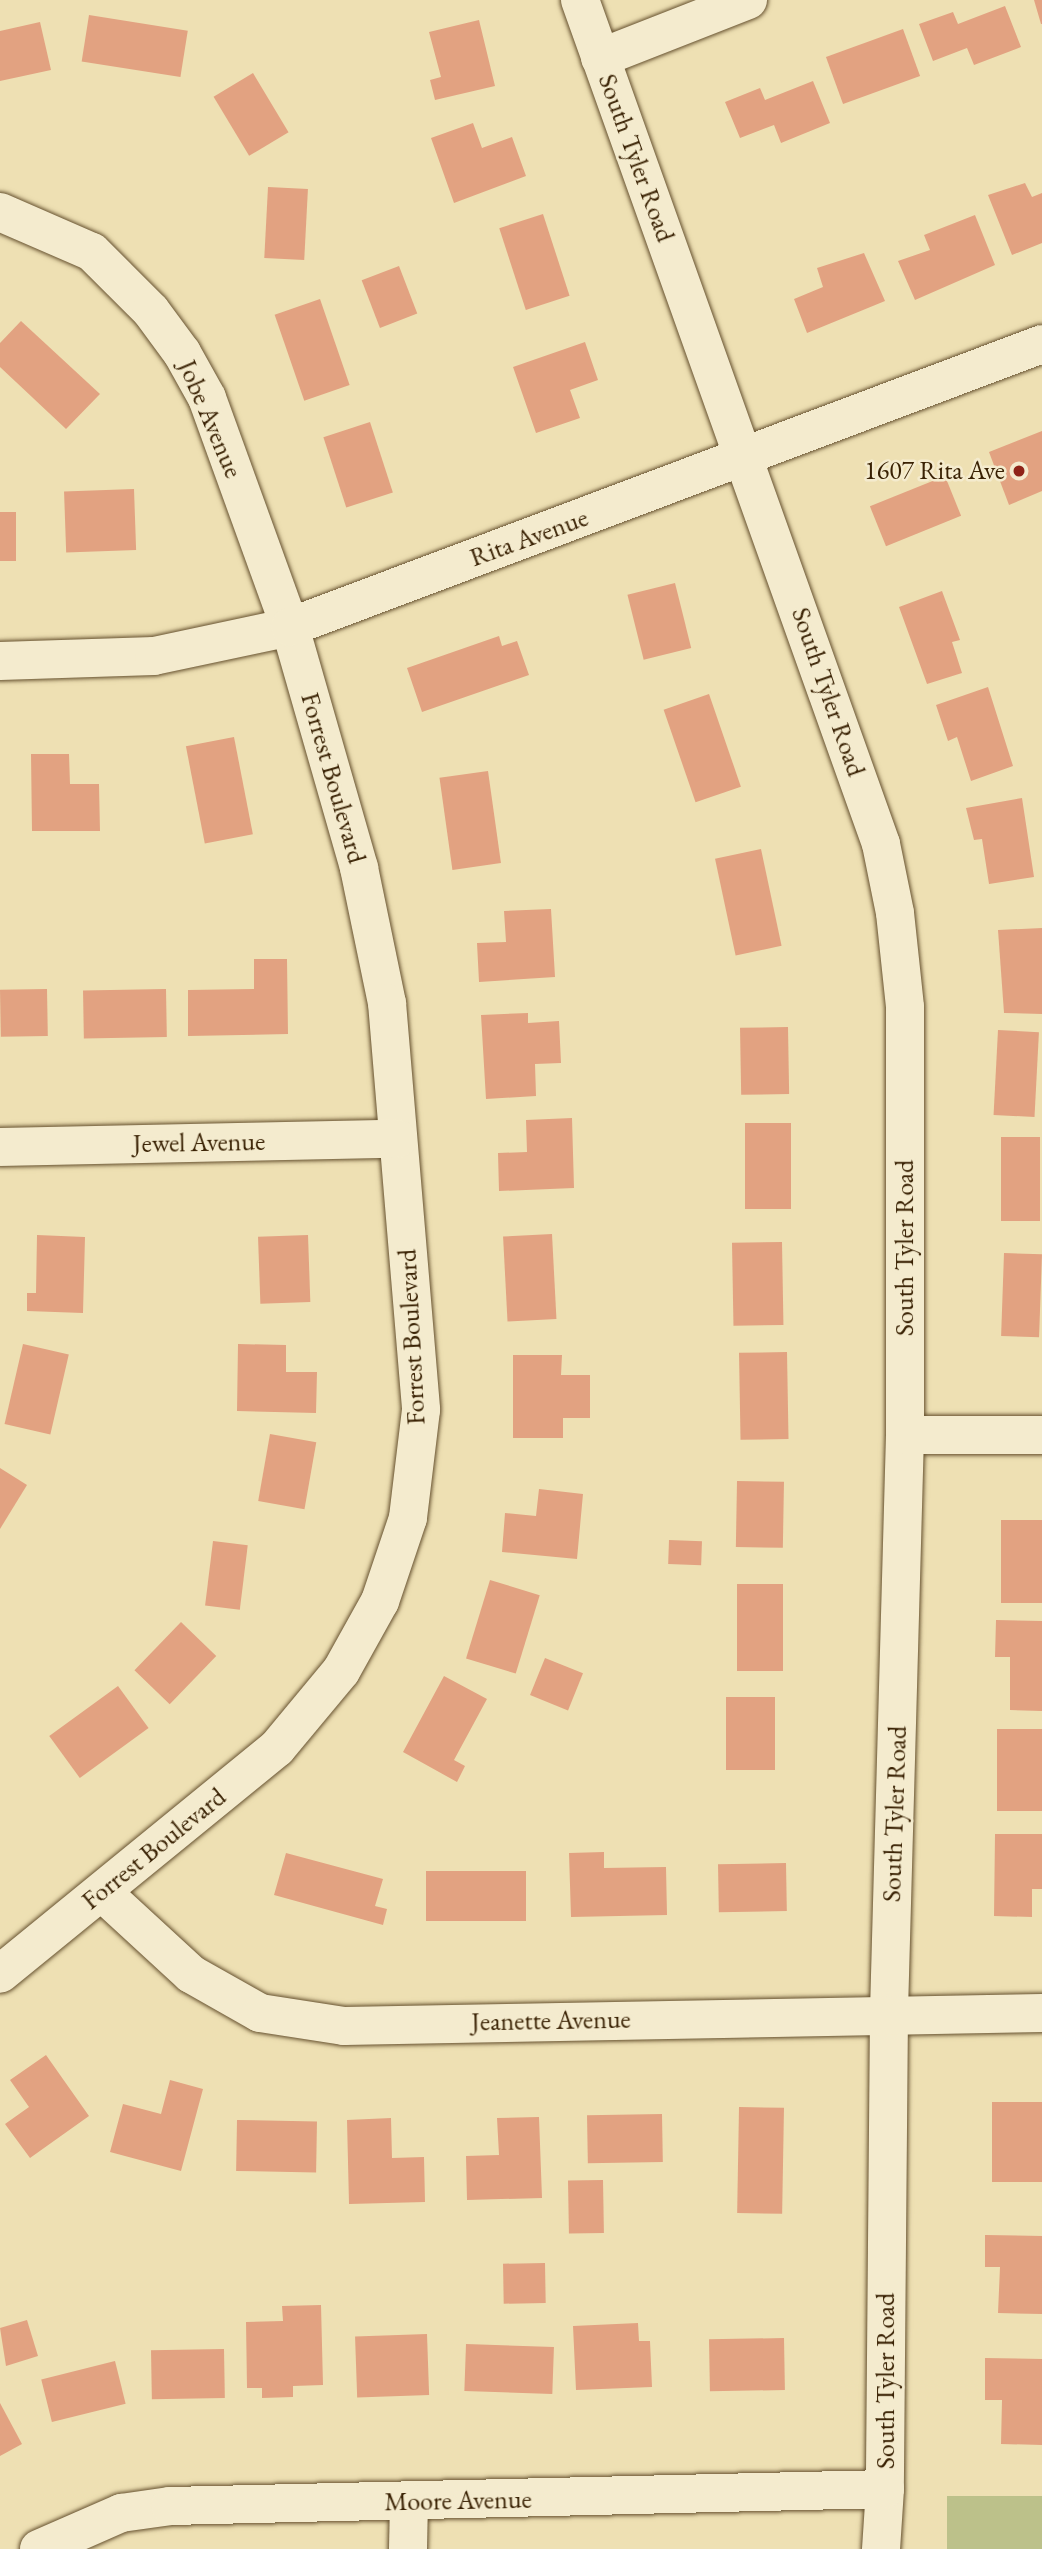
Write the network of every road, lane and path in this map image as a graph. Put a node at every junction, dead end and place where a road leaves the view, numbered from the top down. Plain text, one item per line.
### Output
1 (580, 0) edge
2 (748, 0) edge
3 (600, 58) junction
4 (0, 212) edge
5 (1042, 344) edge
6 (746, 457) junction
7 (290, 627) junction
8 (0, 661) edge
9 (397, 1139) junction
10 (0, 1147) edge
11 (905, 1435) junction
12 (1042, 1435) edge
13 (103, 1893) junction
14 (0, 1974) edge
15 (889, 2013) junction
16 (1042, 2013) edge
17 (886, 2489) junction
18 (409, 2503) junction
19 (38, 2549) edge
20 (408, 2549) edge
21 (881, 2549) edge

1 - 3 street, South Tyler Road
2 - 3 street
3 - 6 street, South Tyler Road
4 - 7 street, Jobe Avenue
5 - 6 street, Rita Avenue
6 - 7 street, Rita Avenue
6 - 11 street, South Tyler Road
7 - 8 street, Rita Avenue
7 - 9 street, Forrest Boulevard
9 - 10 street, Jewel Avenue
9 - 13 street, Forrest Boulevard
11 - 12 street
11 - 15 street, South Tyler Road
13 - 14 street, Forrest Boulevard
13 - 15 street, Jeanette Avenue
15 - 16 street, Jeanette Avenue
15 - 17 street, South Tyler Road
17 - 18 street, Moore Avenue
17 - 21 street, South Tyler Road
18 - 19 street, Moore Avenue
18 - 20 street

